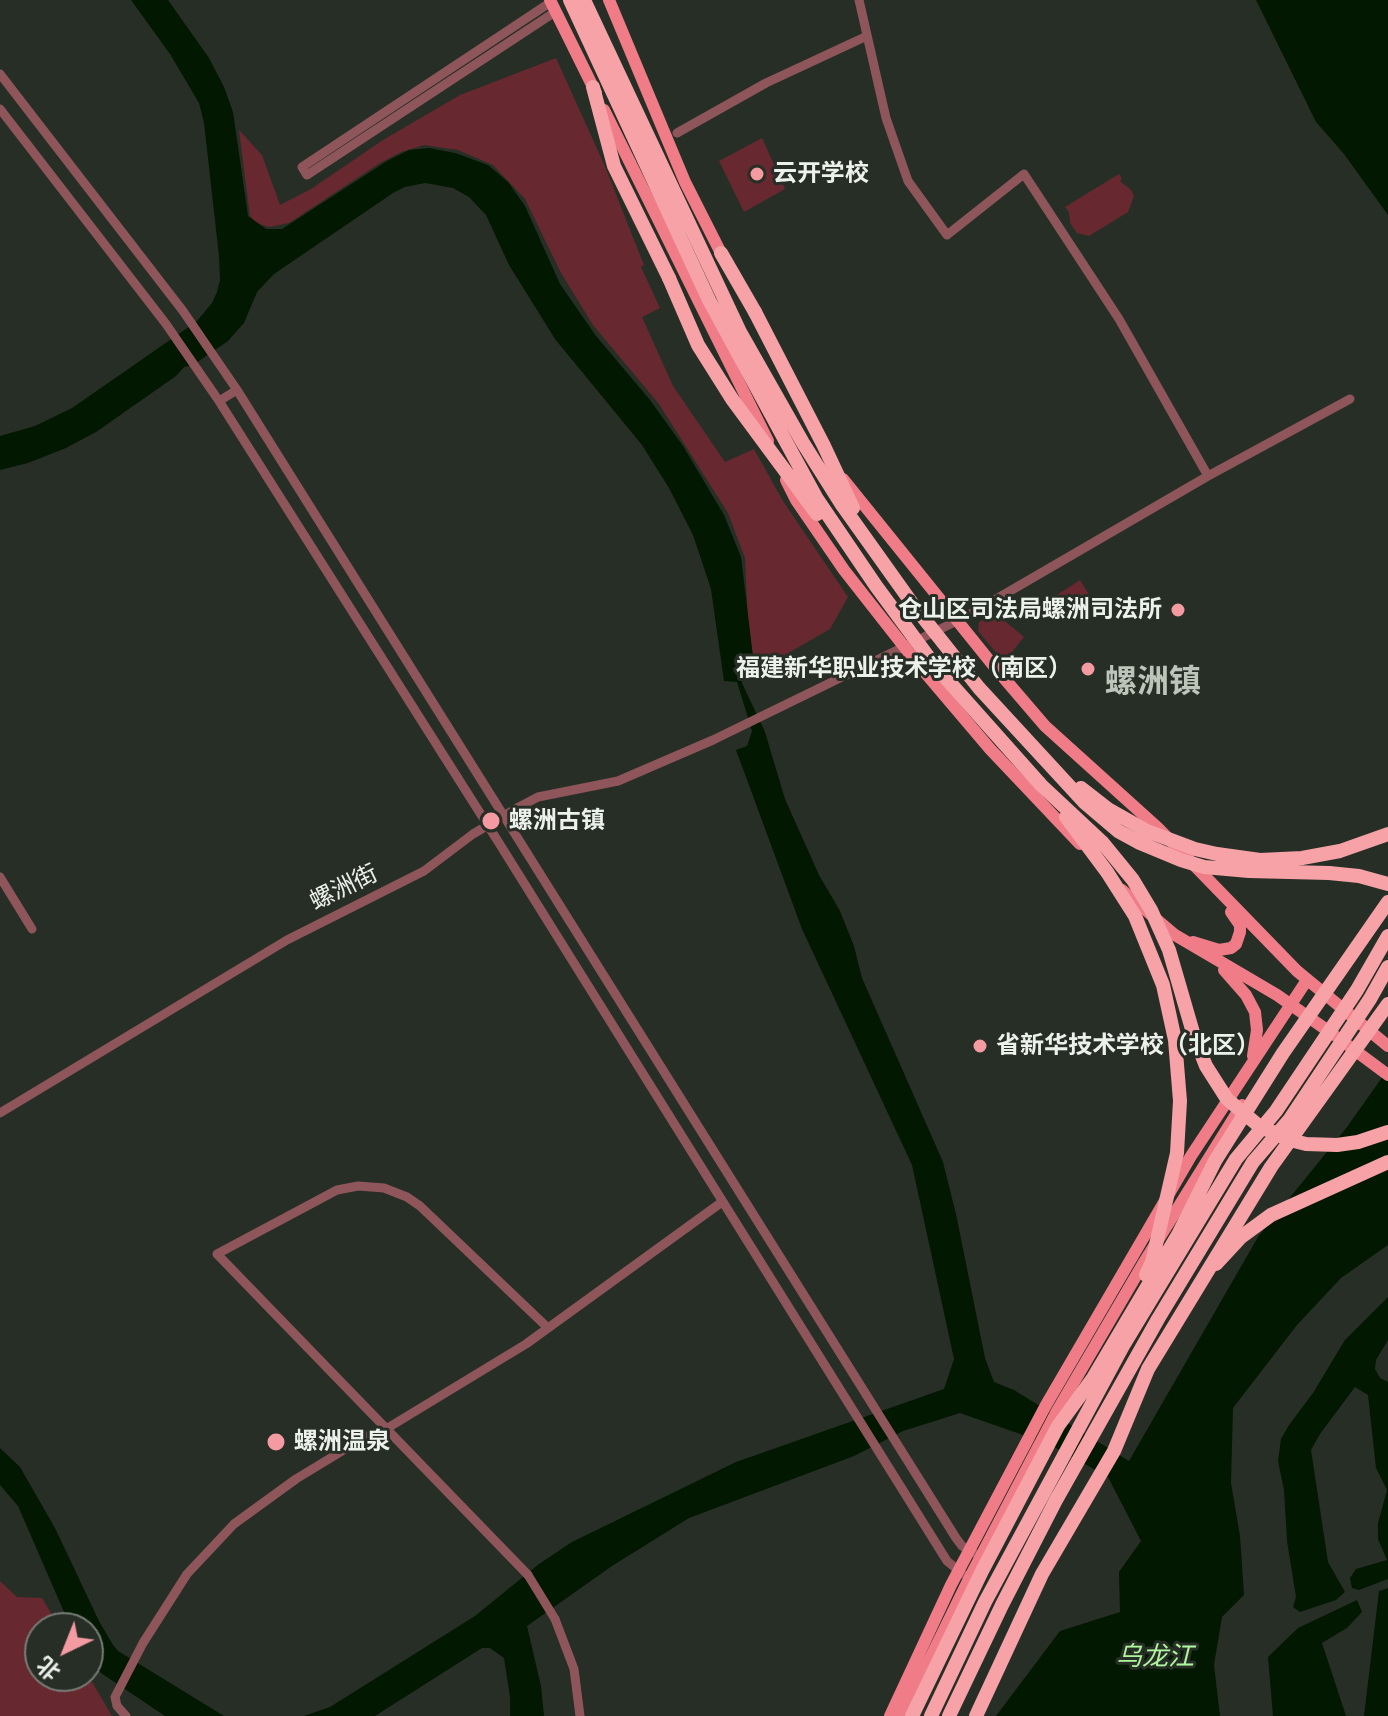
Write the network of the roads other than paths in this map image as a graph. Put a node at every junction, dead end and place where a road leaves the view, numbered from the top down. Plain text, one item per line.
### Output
1 (570, 0) edge
2 (584, 0) edge
3 (609, 0) edge
4 (859, 0) edge
5 (552, 5) edge
6 (867, 36) junction
7 (0, 74) edge
8 (593, 87) junction
9 (0, 109) edge
10 (677, 133) dead end
11 (721, 253) junction
12 (237, 390) junction
13 (1350, 399) dead end
14 (219, 401) junction
15 (1208, 476) junction
16 (868, 541) junction
17 (855, 556) junction
18 (957, 621) junction
19 (903, 646) junction
20 (1016, 728) junction
21 (1041, 785) junction
22 (505, 815) junction
23 (487, 825) junction
24 (1388, 834) edge
25 (1203, 875) junction
26 (0, 877) edge
27 (1388, 884) edge
28 (1388, 902) edge
29 (32, 929) dead end
30 (1175, 935) junction
31 (1388, 936) edge
32 (1217, 961) junction
33 (1388, 967) edge
34 (1313, 984) junction
35 (1291, 1004) junction
36 (1388, 1004) edge
37 (1303, 1012) junction
38 (1388, 1046) edge
39 (1251, 1063) junction
40 (1386, 1073) edge
41 (0, 1113) edge
42 (1388, 1132) edge
43 (1388, 1162) edge
44 (722, 1202) junction
45 (1193, 1292) junction
46 (1124, 1324) junction
47 (548, 1328) junction
48 (1052, 1408) junction
49 (386, 1429) junction
50 (974, 1554) junction
51 (964, 1574) junction
52 (126, 1716) edge
53 (580, 1716) edge
54 (890, 1716) edge
55 (902, 1716) edge
56 (912, 1716) edge
57 (931, 1716) edge
58 (949, 1716) edge
59 (976, 1716) edge

1 - 17 highway, bridge
2 - 16 highway, bridge
3 - 11 main road
4 - 6 street
5 - 5 street
5 - 8 main road
6 - 10 street
6 - 15 street
7 - 12 street
8 - 17 highway, bridge
8 - 19 main road
9 - 14 street
11 - 16 highway, bridge
11 - 18 main road
12 - 14 street
12 - 22 street
13 - 15 street, 螺洲街
14 - 23 street
15 - 18 street, 螺洲街
16 - 20 highway, bridge
17 - 21 highway, bridge
18 - 19 street, 螺洲街
18 - 25 main road
19 - 22 street, 螺洲街
19 - 30 main road
20 - 24 highway, bridge
20 - 27 highway, bridge
21 - 42 highway, bridge
21 - 46 highway, bridge
22 - 23 street, 螺洲街
22 - 50 street
23 - 41 street, 螺洲街
23 - 44 street
25 - 30 main road
25 - 34 main road
26 - 29 street
28 - 46 highway, bridge
30 - 32 main road
31 - 57 highway, bridge
32 - 35 main road
32 - 39 main road
33 - 58 highway, bridge
34 - 35 main road
34 - 37 main road
34 - 38 main road
35 - 37 main road
35 - 39 main road
36 - 45 highway, bridge
37 - 40 main road
37 - 48 main road
39 - 48 main road
43 - 45 highway, bridge
44 - 47 street
44 - 51 street
45 - 59 highway, bridge
46 - 56 highway, bridge
47 - 49 street
47 - 49 street
48 - 50 main road
49 - 52 street
49 - 53 street, bridge
50 - 51 main road
51 - 54 main road
51 - 55 main road

